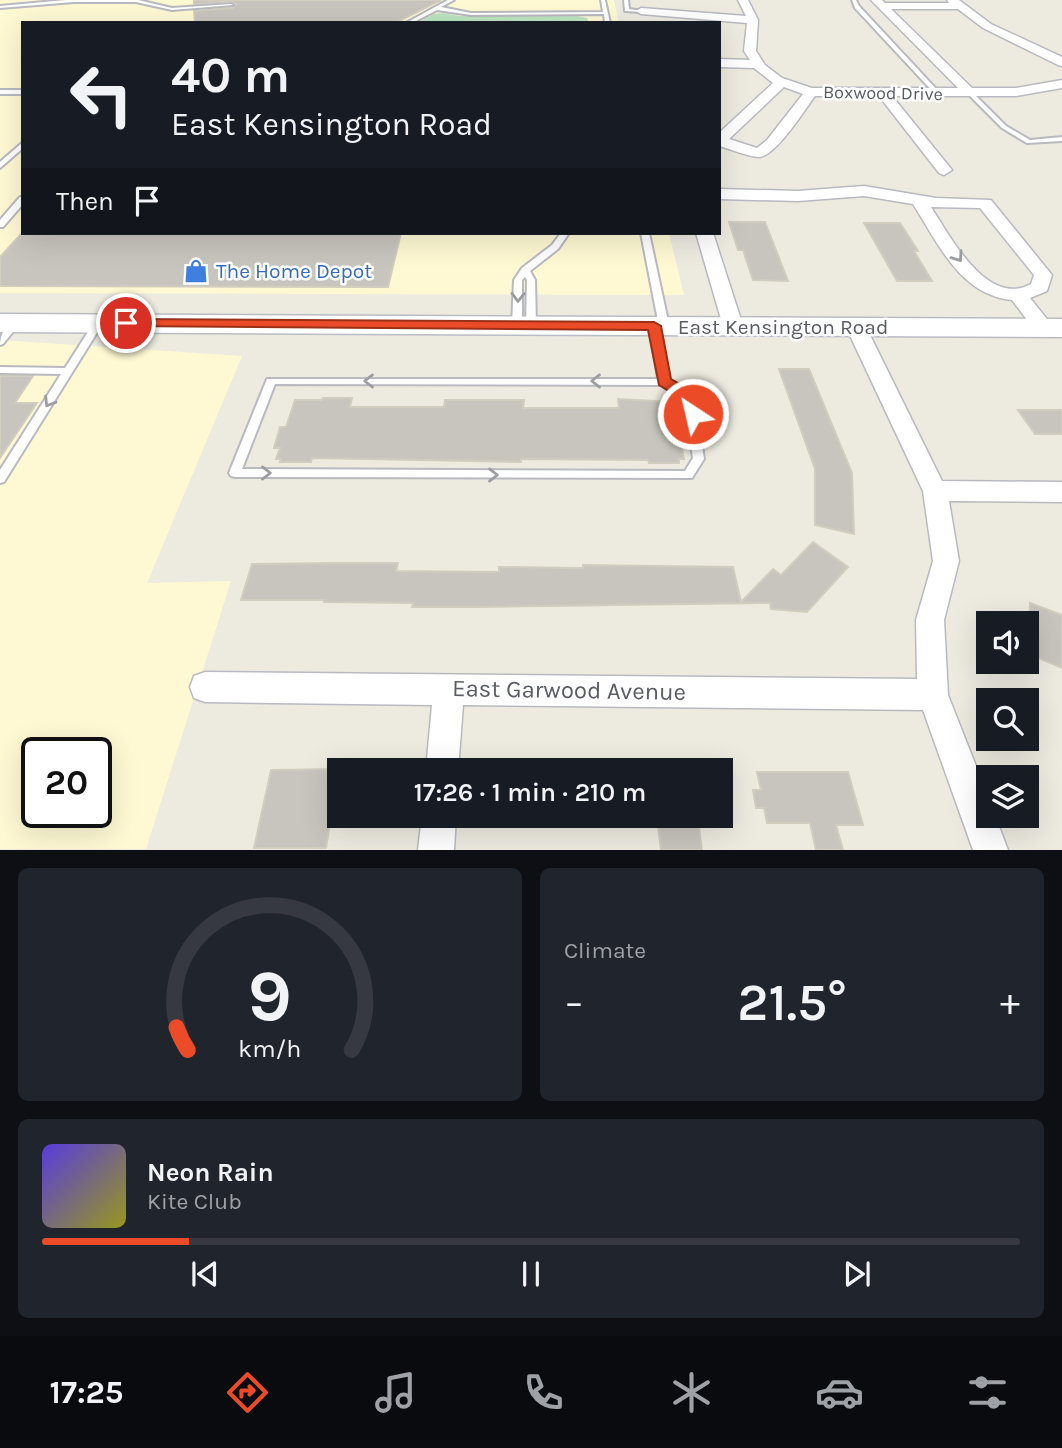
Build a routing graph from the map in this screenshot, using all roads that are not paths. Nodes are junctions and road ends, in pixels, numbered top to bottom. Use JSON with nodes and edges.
{"nodes":[{"id":1,"x":86,"y":0,"type":"edge"},
{"id":2,"x":452,"y":0,"type":"edge"},
{"id":3,"x":603,"y":0,"type":"edge"},
{"id":4,"x":626,"y":0,"type":"edge"},
{"id":5,"x":743,"y":0,"type":"edge"},
{"id":6,"x":854,"y":0,"type":"edge"},
{"id":7,"x":77,"y":1,"type":"edge"},
{"id":8,"x":142,"y":1,"type":"edge"},
{"id":9,"x":172,"y":1,"type":"edge"},
{"id":10,"x":879,"y":3,"type":"edge"},
{"id":11,"x":956,"y":3,"type":"edge"},
{"id":12,"x":231,"y":5,"type":"dead end"},
{"id":13,"x":0,"y":7,"type":"edge"},
{"id":14,"x":436,"y":8,"type":"junction"},
{"id":15,"x":628,"y":10,"type":"junction"},
{"id":16,"x":641,"y":11,"type":"joint"},
{"id":17,"x":606,"y":13,"type":"junction"},
{"id":18,"x":627,"y":17,"type":"dead end"},
{"id":19,"x":753,"y":20,"type":"junction"},
{"id":20,"x":412,"y":21,"type":"edge"},
{"id":21,"x":608,"y":21,"type":"edge"},
{"id":22,"x":1052,"y":45,"type":"dead end"},
{"id":23,"x":1033,"y":48,"type":"junction"},
{"id":24,"x":1062,"y":62,"type":"edge"},
{"id":25,"x":721,"y":63,"type":"edge"},
{"id":26,"x":758,"y":64,"type":"junction"},
{"id":27,"x":782,"y":82,"type":"junction"},
{"id":28,"x":1062,"y":84,"type":"edge"},
{"id":29,"x":0,"y":92,"type":"edge"},
{"id":30,"x":21,"y":92,"type":"edge"},
{"id":31,"x":811,"y":92,"type":"junction"},
{"id":32,"x":884,"y":93,"type":"junction"},
{"id":33,"x":938,"y":94,"type":"junction"},
{"id":34,"x":971,"y":94,"type":"junction"},
{"id":35,"x":721,"y":139,"type":"edge"},
{"id":36,"x":1062,"y":139,"type":"edge"},
{"id":37,"x":721,"y":142,"type":"edge"},
{"id":38,"x":21,"y":145,"type":"edge"},
{"id":39,"x":4,"y":158,"type":"edge"},
{"id":40,"x":0,"y":166,"type":"edge"},
{"id":41,"x":944,"y":170,"type":"dead end"},
{"id":42,"x":721,"y":194,"type":"edge"},
{"id":43,"x":21,"y":201,"type":"edge"},
{"id":44,"x":919,"y":201,"type":"junction"},
{"id":45,"x":0,"y":225,"type":"edge"},
{"id":46,"x":564,"y":235,"type":"edge"},
{"id":47,"x":645,"y":235,"type":"edge"},
{"id":48,"x":705,"y":235,"type":"edge"},
{"id":49,"x":1018,"y":295,"type":"junction"},
{"id":50,"x":98,"y":323,"type":"junction"},
{"id":51,"x":524,"y":325,"type":"junction"},
{"id":52,"x":659,"y":326,"type":"junction"},
{"id":53,"x":733,"y":326,"type":"junction"},
{"id":54,"x":856,"y":327,"type":"junction"},
{"id":55,"x":1053,"y":328,"type":"edge"},
{"id":56,"x":5,"y":329,"type":"edge"},
{"id":57,"x":0,"y":370,"type":"edge"},
{"id":58,"x":68,"y":371,"type":"junction"},
{"id":59,"x":664,"y":382,"type":"junction"},
{"id":60,"x":0,"y":479,"type":"edge"},
{"id":61,"x":935,"y":491,"type":"junction"},
{"id":62,"x":1062,"y":492,"type":"edge"},
{"id":63,"x":205,"y":687,"type":"dead end"},
{"id":64,"x":449,"y":688,"type":"junction"},
{"id":65,"x":933,"y":695,"type":"junction"},
{"id":66,"x":443,"y":758,"type":"edge"},
{"id":67,"x":438,"y":828,"type":"edge"},
{"id":68,"x":436,"y":849,"type":"edge"},
{"id":69,"x":991,"y":849,"type":"edge"}],
"edges":[{"from":1,"to":7,"type":"lane"},
{"from":2,"to":14,"type":"lane"},
{"from":3,"to":17,"type":"lane"},
{"from":4,"to":15,"type":"lane"},
{"from":5,"to":19,"type":"street"},
{"from":6,"to":33,"type":"lane"},
{"from":7,"to":8,"type":"lane"},
{"from":7,"to":13,"type":"lane"},
{"from":8,"to":9,"type":"lane"},
{"from":8,"to":12,"type":"lane"},
{"from":10,"to":11,"type":"street"},
{"from":10,"to":34,"type":"street"},
{"from":11,"to":23,"type":"street"},
{"from":14,"to":17,"type":"lane"},
{"from":14,"to":20,"type":"lane"},
{"from":15,"to":16,"type":"lane"},
{"from":15,"to":18,"type":"lane"},
{"from":16,"to":19,"type":"street"},
{"from":17,"to":21,"type":"lane"},
{"from":19,"to":26,"type":"street"},
{"from":22,"to":23,"type":"street"},
{"from":23,"to":24,"type":"street"},
{"from":25,"to":26,"type":"street"},
{"from":26,"to":27,"type":"street","name":"Boxwood Drive"},
{"from":27,"to":31,"type":"street","name":"Boxwood Drive"},
{"from":27,"to":35,"type":"street"},
{"from":28,"to":34,"type":"street","name":"Boxwood Drive"},
{"from":29,"to":30,"type":"lane"},
{"from":31,"to":32,"type":"street","name":"Boxwood Drive"},
{"from":31,"to":37,"type":"street"},
{"from":32,"to":33,"type":"street","name":"Boxwood Drive"},
{"from":32,"to":41,"type":"street"},
{"from":33,"to":34,"type":"street","name":"Boxwood Drive"},
{"from":34,"to":36,"type":"lane"},
{"from":38,"to":39,"type":"lane"},
{"from":39,"to":40,"type":"lane"},
{"from":42,"to":44,"type":"street"},
{"from":43,"to":45,"type":"lane"},
{"from":44,"to":49,"type":"street","one_way":true},
{"from":44,"to":49,"type":"street"},
{"from":46,"to":51,"type":"lane"},
{"from":47,"to":52,"type":"lane"},
{"from":48,"to":53,"type":"street"},
{"from":49,"to":55,"type":"street"},
{"from":50,"to":51,"type":"main road","name":"East Kensington Road"},
{"from":50,"to":56,"type":"main road","name":"East Kensington Road"},
{"from":50,"to":58,"type":"lane"},
{"from":51,"to":52,"type":"main road","name":"East Kensington Road"},
{"from":52,"to":53,"type":"main road","name":"East Kensington Road"},
{"from":52,"to":59,"type":"lane"},
{"from":53,"to":54,"type":"main road","name":"East Kensington Road"},
{"from":54,"to":55,"type":"main road","name":"East Kensington Road"},
{"from":54,"to":61,"type":"street"},
{"from":57,"to":58,"type":"lane"},
{"from":58,"to":60,"type":"lane","one_way":true},
{"from":59,"to":59,"type":"lane","one_way":true},
{"from":61,"to":62,"type":"street"},
{"from":61,"to":65,"type":"street"},
{"from":63,"to":64,"type":"street","name":"East Garwood Avenue"},
{"from":64,"to":65,"type":"street","name":"East Garwood Avenue"},
{"from":64,"to":66,"type":"street"},
{"from":65,"to":69,"type":"street"},
{"from":67,"to":68,"type":"street"}]}
